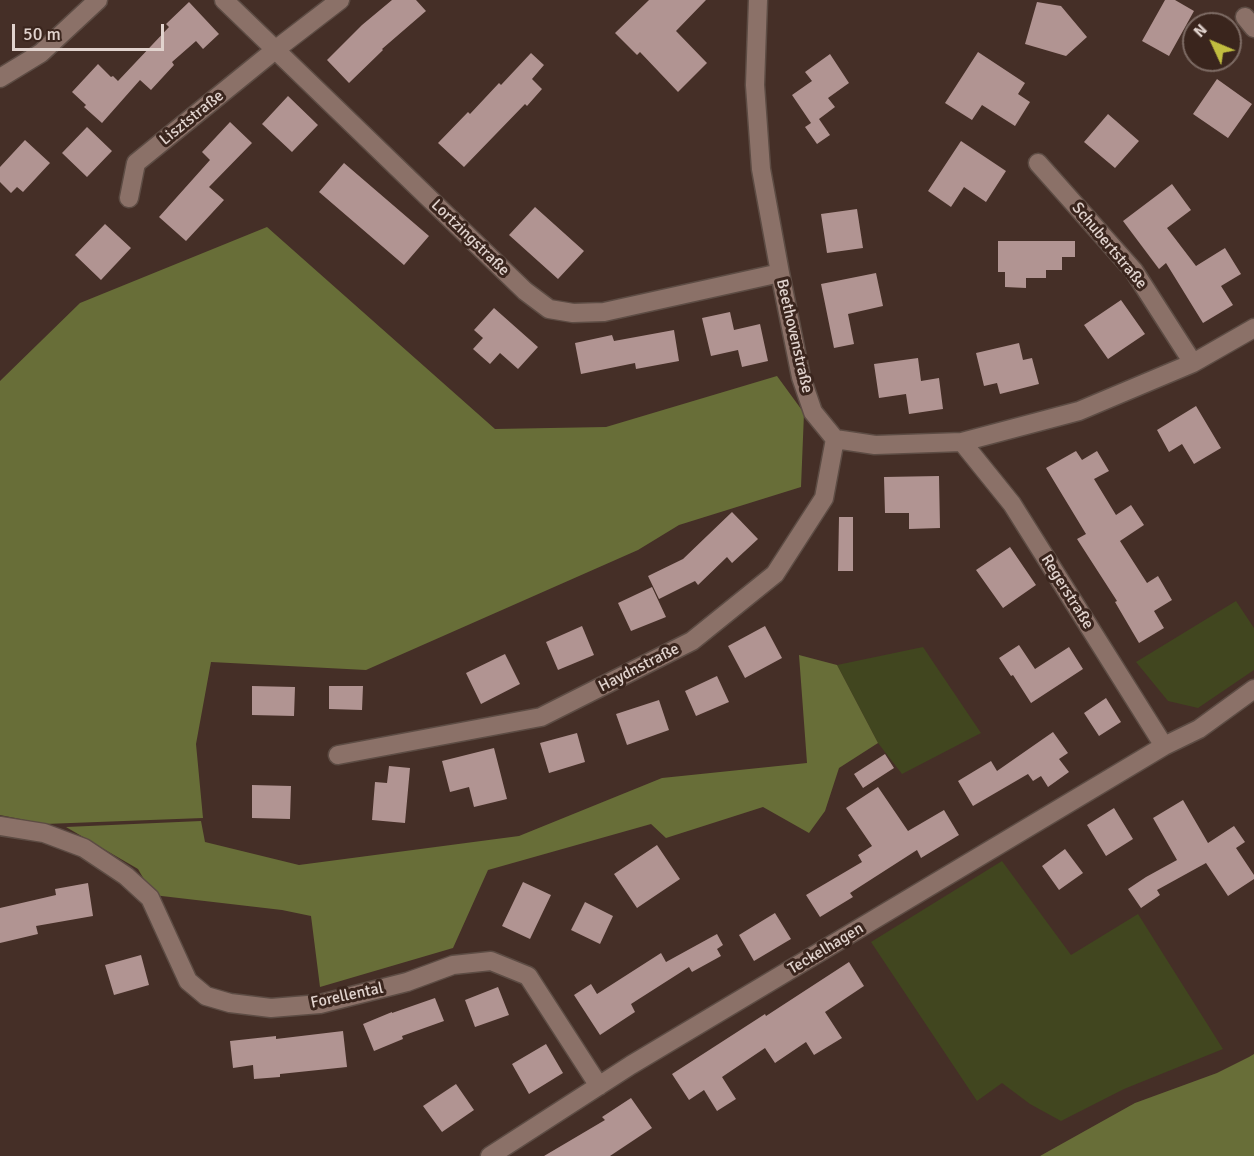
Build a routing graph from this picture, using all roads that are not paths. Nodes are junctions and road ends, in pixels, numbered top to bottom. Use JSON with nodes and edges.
{"nodes":[{"id":1,"x":98,"y":0,"type":"edge"},
{"id":2,"x":224,"y":0,"type":"edge"},
{"id":3,"x":340,"y":0,"type":"edge"},
{"id":4,"x":758,"y":0,"type":"edge"},
{"id":5,"x":275,"y":50,"type":"junction"},
{"id":6,"x":0,"y":78,"type":"edge"},
{"id":7,"x":1038,"y":163,"type":"dead end"},
{"id":8,"x":129,"y":198,"type":"dead end"},
{"id":9,"x":780,"y":273,"type":"junction"},
{"id":10,"x":1254,"y":328,"type":"edge"},
{"id":11,"x":1193,"y":363,"type":"junction"},
{"id":12,"x":835,"y":439,"type":"junction"},
{"id":13,"x":962,"y":442,"type":"junction"},
{"id":14,"x":1254,"y":689,"type":"edge"},
{"id":15,"x":1164,"y":746,"type":"junction"},
{"id":16,"x":338,"y":754,"type":"dead end"},
{"id":17,"x":0,"y":826,"type":"edge"},
{"id":18,"x":599,"y":1086,"type":"junction"},
{"id":19,"x":490,"y":1156,"type":"edge"}],
"edges":[{"from":1,"to":6,"type":"street"},
{"from":2,"to":5,"type":"street","name":"Lortzingstraße"},
{"from":3,"to":5,"type":"street","name":"Lisztstraße"},
{"from":4,"to":9,"type":"street","name":"Beethovenstraße"},
{"from":5,"to":8,"type":"street","name":"Lisztstraße"},
{"from":5,"to":9,"type":"street","name":"Lortzingstraße"},
{"from":7,"to":11,"type":"street","name":"Schubertstraße"},
{"from":9,"to":12,"type":"street","name":"Beethovenstraße"},
{"from":10,"to":11,"type":"street"},
{"from":11,"to":13,"type":"street"},
{"from":12,"to":13,"type":"street"},
{"from":12,"to":16,"type":"street","name":"Haydnstraße"},
{"from":13,"to":15,"type":"street","name":"Regerstraße"},
{"from":14,"to":15,"type":"street","name":"Teckelhagen"},
{"from":15,"to":18,"type":"street","name":"Teckelhagen"},
{"from":17,"to":18,"type":"street","name":"Forellental"},
{"from":18,"to":19,"type":"street","name":"Teckelhagen"}]}
